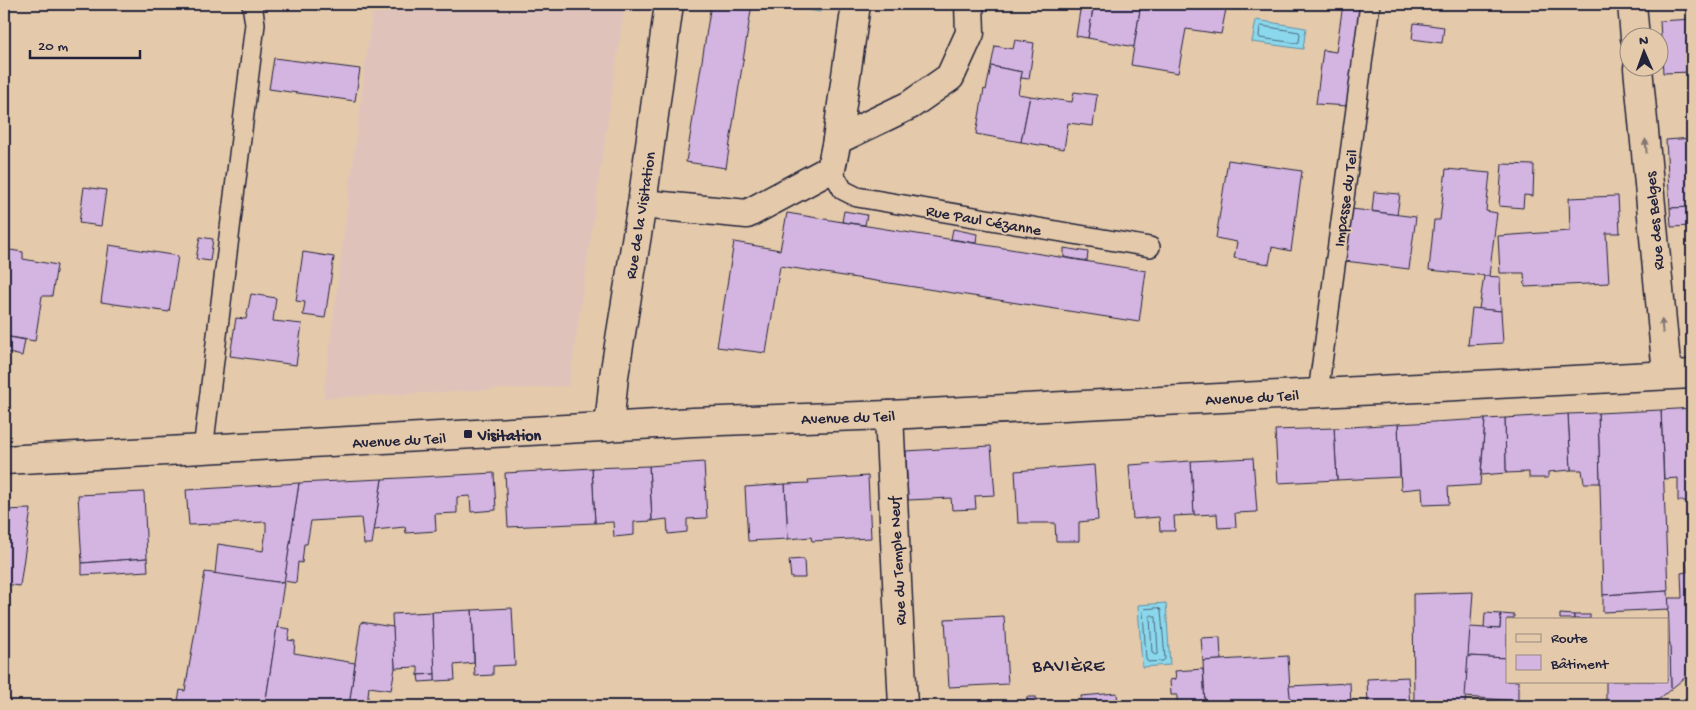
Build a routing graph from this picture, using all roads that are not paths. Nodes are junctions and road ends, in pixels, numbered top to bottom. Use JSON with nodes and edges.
{"nodes":[{"id":1,"x":252,"y":4,"type":"edge"},
{"id":2,"x":669,"y":4,"type":"edge"},
{"id":3,"x":856,"y":4,"type":"edge"},
{"id":4,"x":969,"y":4,"type":"edge"},
{"id":5,"x":1370,"y":4,"type":"edge"},
{"id":6,"x":1632,"y":4,"type":"edge"},
{"id":7,"x":1634,"y":28,"type":"edge"},
{"id":8,"x":1639,"y":78,"type":"edge"},
{"id":9,"x":837,"y":140,"type":"junction"},
{"id":10,"x":831,"y":169,"type":"junction"},
{"id":11,"x":642,"y":204,"type":"junction"},
{"id":12,"x":1150,"y":247,"type":"dead end"},
{"id":13,"x":1679,"y":374,"type":"edge"},
{"id":14,"x":1318,"y":392,"type":"junction"},
{"id":15,"x":889,"y":415,"type":"junction"},
{"id":16,"x":609,"y":426,"type":"junction"},
{"id":17,"x":203,"y":450,"type":"junction"},
{"id":18,"x":4,"y":460,"type":"edge"},
{"id":19,"x":903,"y":706,"type":"edge"}],
"edges":[{"from":1,"to":17,"type":"lane"},
{"from":2,"to":11,"type":"street","name":"Rue de la Visitation"},
{"from":3,"to":9,"type":"street"},
{"from":4,"to":9,"type":"street"},
{"from":5,"to":14,"type":"lane","name":"Impasse du Teil"},
{"from":6,"to":7,"type":"street"},
{"from":13,"to":8,"type":"street","name":"Rue des Belges","one_way":true},
{"from":9,"to":10,"type":"street"},
{"from":10,"to":11,"type":"street"},
{"from":10,"to":12,"type":"lane","name":"Rue Paul Cézanne"},
{"from":11,"to":16,"type":"street","name":"Rue de la Visitation"},
{"from":13,"to":14,"type":"street","name":"Avenue du Teil"},
{"from":14,"to":15,"type":"street","name":"Avenue du Teil"},
{"from":15,"to":16,"type":"street","name":"Avenue du Teil"},
{"from":15,"to":19,"type":"street","name":"Rue du Temple Neuf"},
{"from":16,"to":17,"type":"street","name":"Avenue du Teil"},
{"from":17,"to":18,"type":"street","name":"Avenue du Teil"}]}
